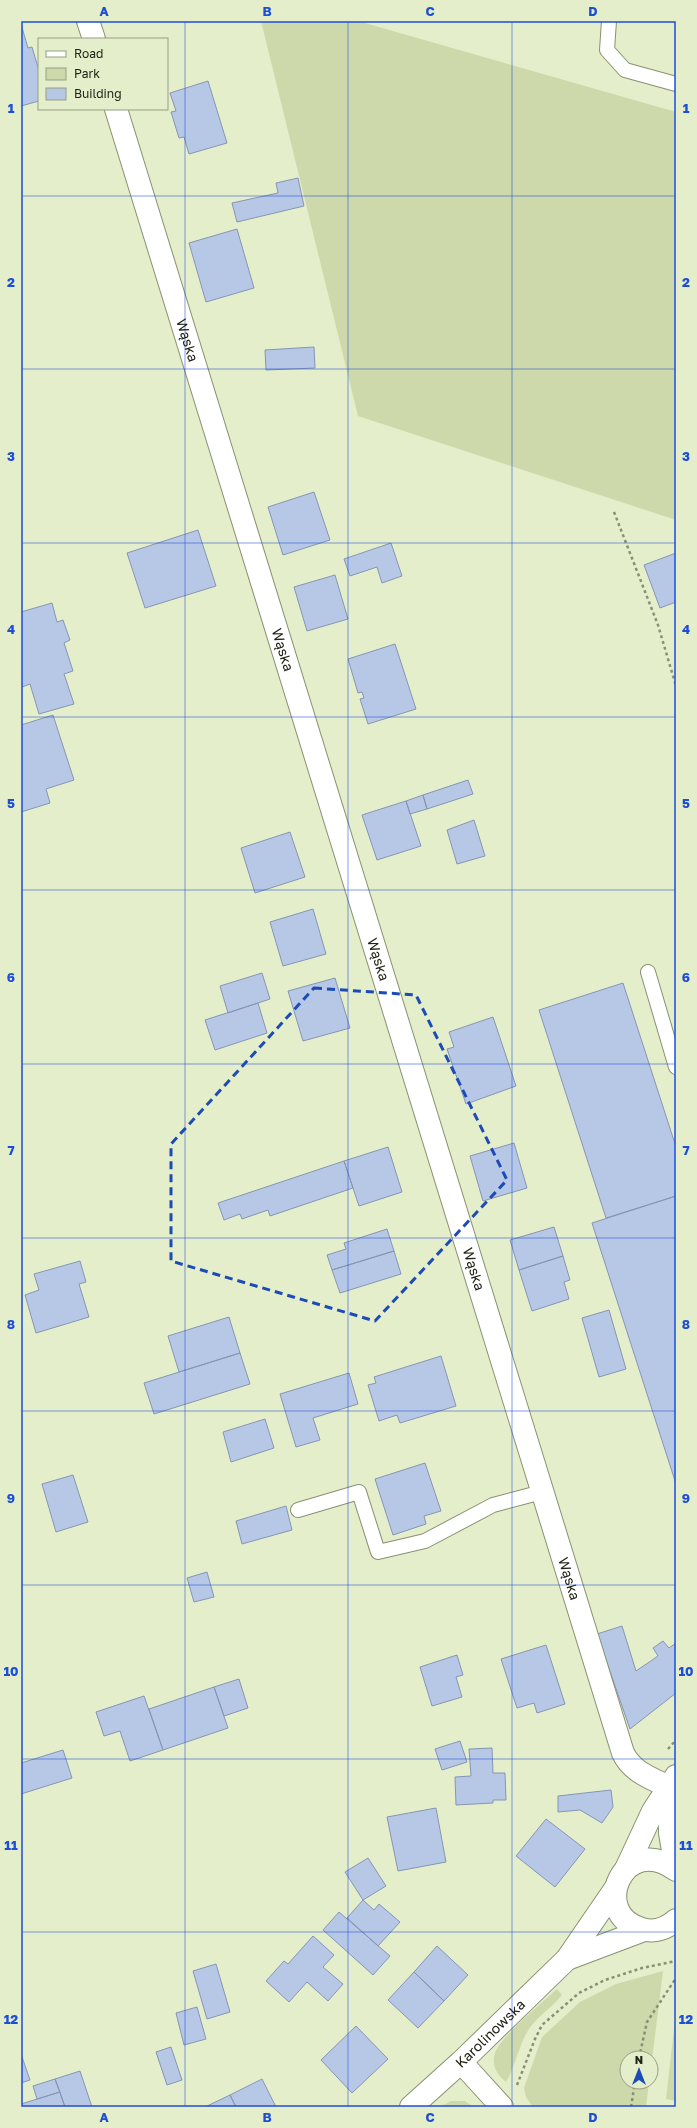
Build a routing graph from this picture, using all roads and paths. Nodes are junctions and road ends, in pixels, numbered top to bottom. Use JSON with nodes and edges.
{"nodes":[{"id":1,"x":88,"y":21,"type":"edge"},
{"id":2,"x":609,"y":21,"type":"edge"},
{"id":3,"x":94,"y":38,"type":"edge"},
{"id":4,"x":676,"y":84,"type":"edge"},
{"id":5,"x":116,"y":110,"type":"edge"},
{"id":6,"x":614,"y":512,"type":"dead end"},
{"id":7,"x":676,"y":686,"type":"edge"},
{"id":8,"x":648,"y":972,"type":"dead end"},
{"id":9,"x":676,"y":1067,"type":"edge"},
{"id":10,"x":542,"y":1492,"type":"junction"},
{"id":11,"x":298,"y":1510,"type":"dead end"},
{"id":12,"x":672,"y":1782,"type":"edge"},
{"id":13,"x":626,"y":1869,"type":"junction"},
{"id":14,"x":676,"y":1870,"type":"edge"},
{"id":15,"x":615,"y":1889,"type":"junction"},
{"id":16,"x":676,"y":1920,"type":"edge"},
{"id":17,"x":644,"y":1930,"type":"junction"},
{"id":18,"x":568,"y":1959,"type":"junction"},
{"id":19,"x":676,"y":1961,"type":"edge"},
{"id":20,"x":676,"y":1978,"type":"edge"},
{"id":21,"x":641,"y":2050,"type":"edge"},
{"id":22,"x":461,"y":2062,"type":"junction"},
{"id":23,"x":634,"y":2090,"type":"edge"},
{"id":24,"x":502,"y":2106,"type":"edge"},
{"id":25,"x":411,"y":2107,"type":"edge"},
{"id":26,"x":631,"y":2107,"type":"edge"}],
"edges":[{"from":1,"to":3,"type":"street"},
{"from":2,"to":4,"type":"lane"},
{"from":5,"to":10,"type":"street","name":"Wąska"},
{"from":6,"to":7,"type":"path"},
{"from":8,"to":9,"type":"lane"},
{"from":10,"to":11,"type":"lane"},
{"from":10,"to":12,"type":"street","name":"Wąska"},
{"from":12,"to":13,"type":"street"},
{"from":12,"to":14,"type":"street"},
{"from":13,"to":14,"type":"street"},
{"from":13,"to":15,"type":"street","name":"Karolinowska"},
{"from":15,"to":17,"type":"street"},
{"from":15,"to":18,"type":"street","name":"Karolinowska"},
{"from":16,"to":17,"type":"street","name":"Karolinowska"},
{"from":17,"to":18,"type":"street","name":"Karolinowska"},
{"from":18,"to":22,"type":"street","name":"Karolinowska"},
{"from":19,"to":24,"type":"path"},
{"from":20,"to":21,"type":"path"},
{"from":22,"to":24,"type":"street"},
{"from":22,"to":25,"type":"street","name":"Karolinowska"},
{"from":23,"to":26,"type":"path"}]}
